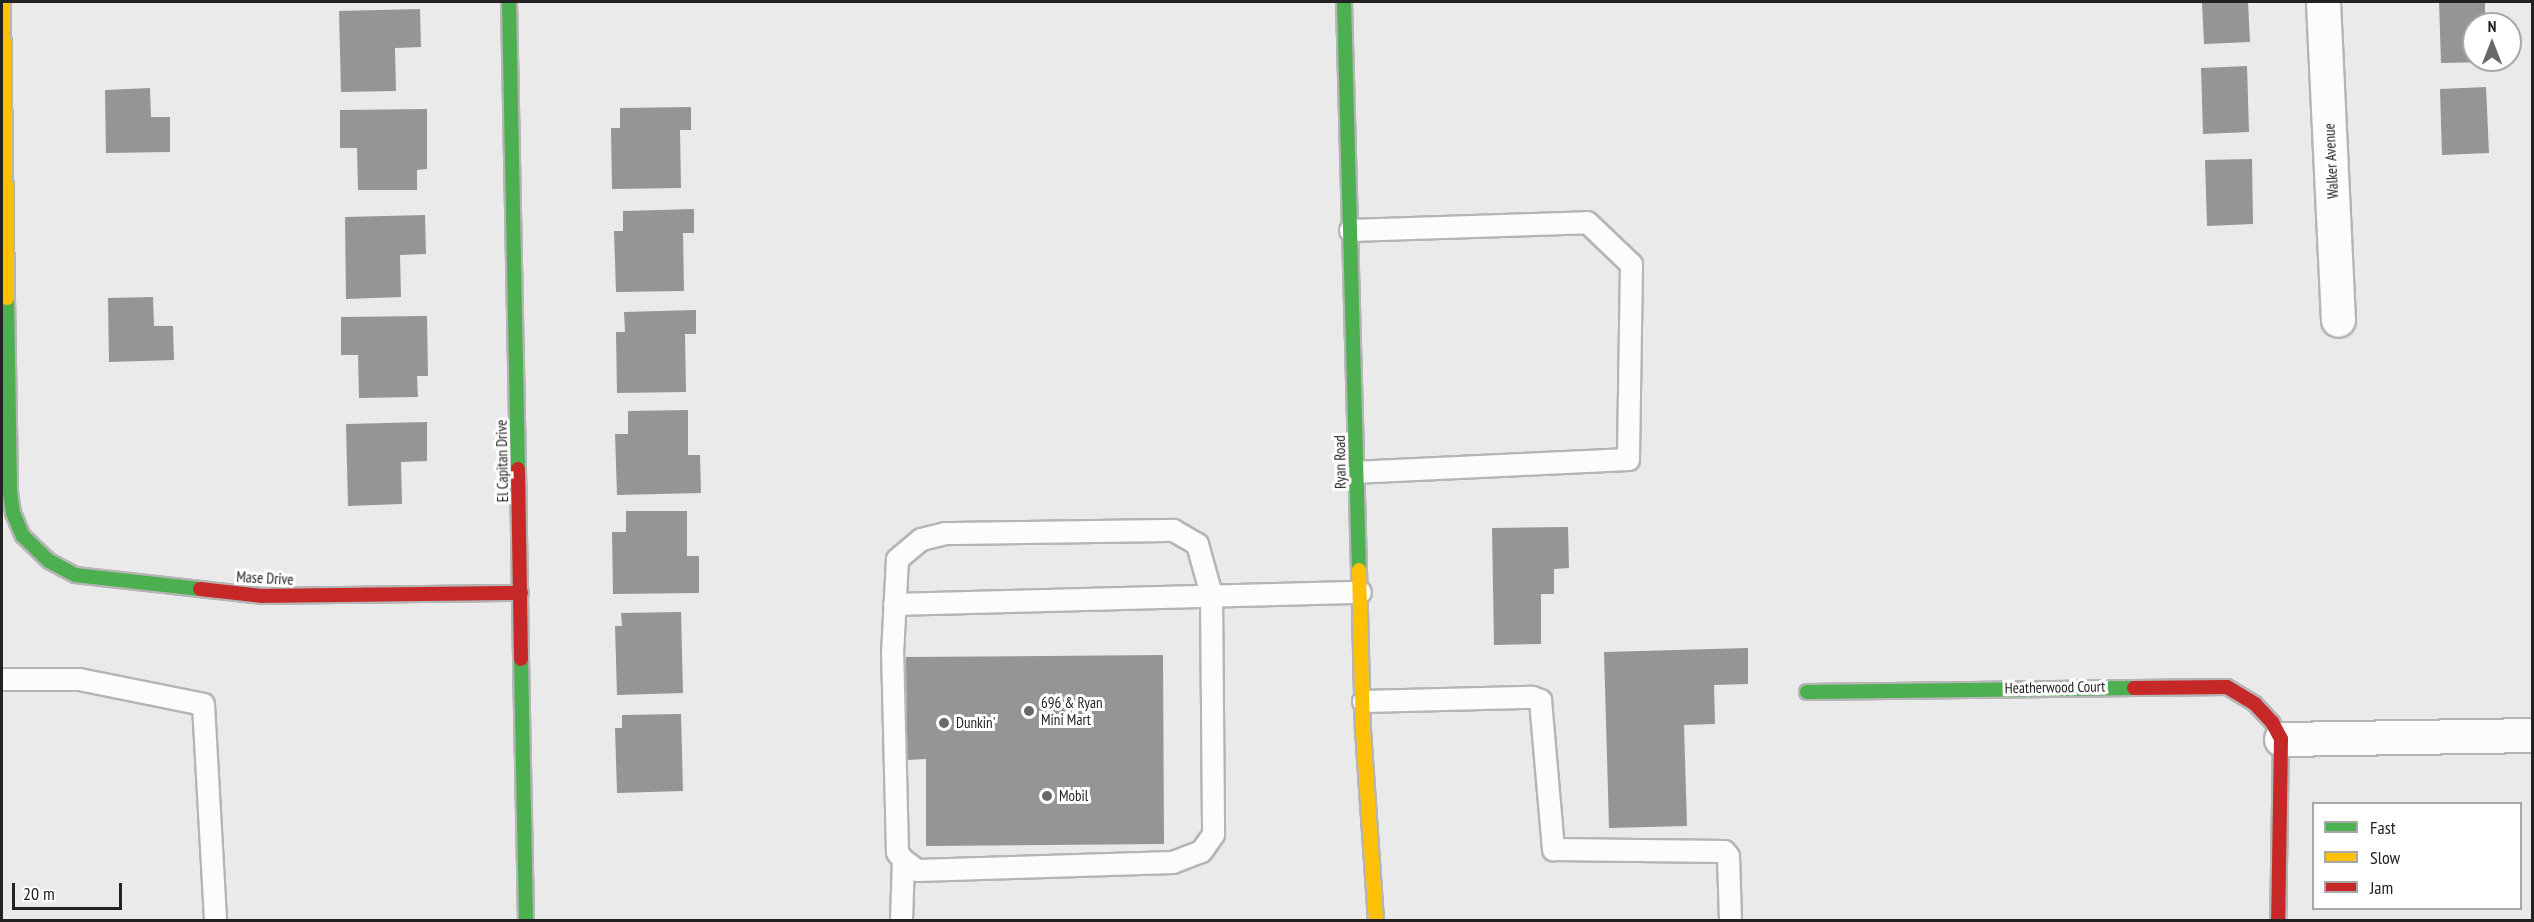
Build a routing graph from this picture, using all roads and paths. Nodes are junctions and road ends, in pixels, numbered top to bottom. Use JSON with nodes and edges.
{"nodes":[{"id":1,"x":3,"y":2,"type":"edge"},
{"id":2,"x":509,"y":2,"type":"edge"},
{"id":3,"x":1344,"y":2,"type":"edge"},
{"id":4,"x":2323,"y":2,"type":"edge"},
{"id":5,"x":1350,"y":230,"type":"junction"},
{"id":6,"x":2338,"y":320,"type":"dead end"},
{"id":7,"x":1357,"y":472,"type":"junction"},
{"id":8,"x":1360,"y":592,"type":"junction"},
{"id":9,"x":521,"y":593,"type":"junction"},
{"id":10,"x":1211,"y":594,"type":"junction"},
{"id":11,"x":894,"y":604,"type":"junction"},
{"id":12,"x":2,"y":679,"type":"edge"},
{"id":13,"x":1807,"y":692,"type":"dead end"},
{"id":14,"x":1363,"y":701,"type":"junction"},
{"id":15,"x":2532,"y":735,"type":"edge"},
{"id":16,"x":2281,"y":739,"type":"junction"},
{"id":17,"x":903,"y":860,"type":"junction"},
{"id":18,"x":215,"y":921,"type":"edge"},
{"id":19,"x":526,"y":921,"type":"edge"},
{"id":20,"x":901,"y":921,"type":"edge"},
{"id":21,"x":1376,"y":921,"type":"edge"},
{"id":22,"x":1730,"y":921,"type":"edge"},
{"id":23,"x":2278,"y":921,"type":"edge"}],
"edges":[{"from":1,"to":9,"type":"street","name":"Mase Drive"},
{"from":2,"to":9,"type":"street","name":"El Capitan Drive"},
{"from":3,"to":5,"type":"street","name":"Ryan Road"},
{"from":4,"to":6,"type":"street","name":"Walker Avenue"},
{"from":5,"to":7,"type":"street","name":"Ryan Road"},
{"from":5,"to":7,"type":"lane"},
{"from":7,"to":8,"type":"street","name":"Ryan Road"},
{"from":8,"to":10,"type":"lane"},
{"from":8,"to":14,"type":"street","name":"Ryan Road"},
{"from":9,"to":19,"type":"street","name":"El Capitan Drive"},
{"from":10,"to":11,"type":"lane"},
{"from":10,"to":11,"type":"lane"},
{"from":10,"to":17,"type":"lane"},
{"from":11,"to":17,"type":"lane"},
{"from":12,"to":18,"type":"lane"},
{"from":13,"to":16,"type":"street","name":"Heatherwood Court"},
{"from":14,"to":21,"type":"street","name":"Ryan Road"},
{"from":14,"to":22,"type":"lane"},
{"from":15,"to":16,"type":"street"},
{"from":16,"to":23,"type":"street"},
{"from":17,"to":20,"type":"lane"}]}
